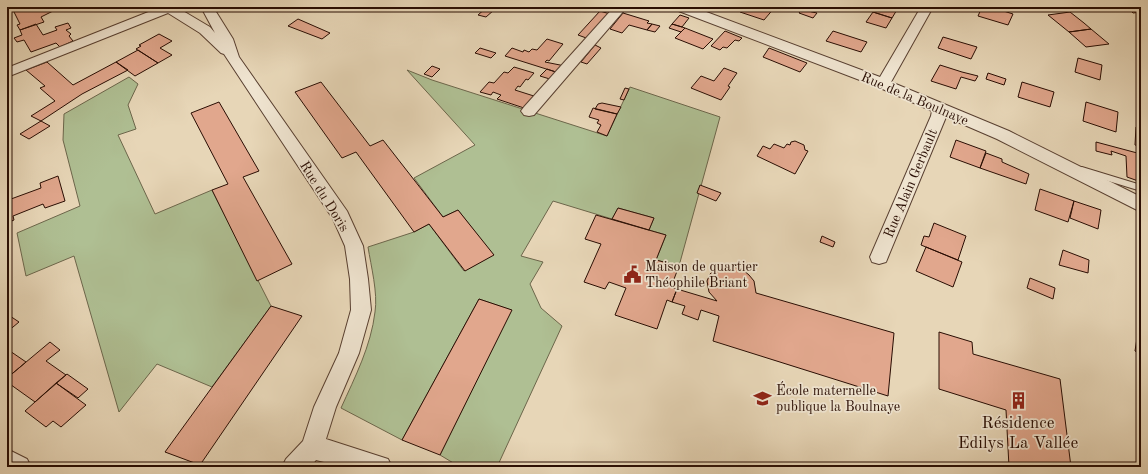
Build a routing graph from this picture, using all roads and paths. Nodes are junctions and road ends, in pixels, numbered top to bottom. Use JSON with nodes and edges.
{"nodes":[{"id":1,"x":207,"y":7,"type":"edge"},
{"id":2,"x":621,"y":7,"type":"edge"},
{"id":3,"x":681,"y":7,"type":"edge"},
{"id":4,"x":927,"y":7,"type":"edge"},
{"id":5,"x":170,"y":8,"type":"edge"},
{"id":6,"x":699,"y":10,"type":"edge"},
{"id":7,"x":232,"y":56,"type":"junction"},
{"id":8,"x":7,"y":73,"type":"edge"},
{"id":9,"x":883,"y":84,"type":"junction"},
{"id":10,"x":940,"y":108,"type":"junction"},
{"id":11,"x":529,"y":111,"type":"dead end"},
{"id":12,"x":1056,"y":162,"type":"junction"},
{"id":13,"x":1141,"y":188,"type":"edge"},
{"id":14,"x":1141,"y":205,"type":"edge"},
{"id":15,"x":879,"y":257,"type":"dead end"},
{"id":16,"x":312,"y":448,"type":"junction"},
{"id":17,"x":7,"y":460,"type":"edge"},
{"id":18,"x":19,"y":467,"type":"edge"},
{"id":19,"x":294,"y":467,"type":"edge"},
{"id":20,"x":380,"y":467,"type":"edge"}],
"edges":[{"from":1,"to":7,"type":"street","name":"Rue du Doris"},
{"from":2,"to":11,"type":"street"},
{"from":3,"to":6,"type":"street","name":"Rue de la Boulnaye"},
{"from":4,"to":9,"type":"street"},
{"from":5,"to":7,"type":"street"},
{"from":5,"to":8,"type":"street"},
{"from":6,"to":9,"type":"street","name":"Rue de la Boulnaye"},
{"from":7,"to":16,"type":"street","name":"Rue du Doris"},
{"from":9,"to":10,"type":"street","name":"Rue de la Boulnaye"},
{"from":10,"to":12,"type":"street","name":"Rue de la Boulnaye"},
{"from":10,"to":15,"type":"street","name":"Rue Alain Gerbault"},
{"from":12,"to":13,"type":"lane"},
{"from":12,"to":14,"type":"street","name":"Rue de la Boulnaye"},
{"from":16,"to":19,"type":"street","name":"Rue du Doris"},
{"from":16,"to":20,"type":"street"},
{"from":17,"to":18,"type":"street"}]}
